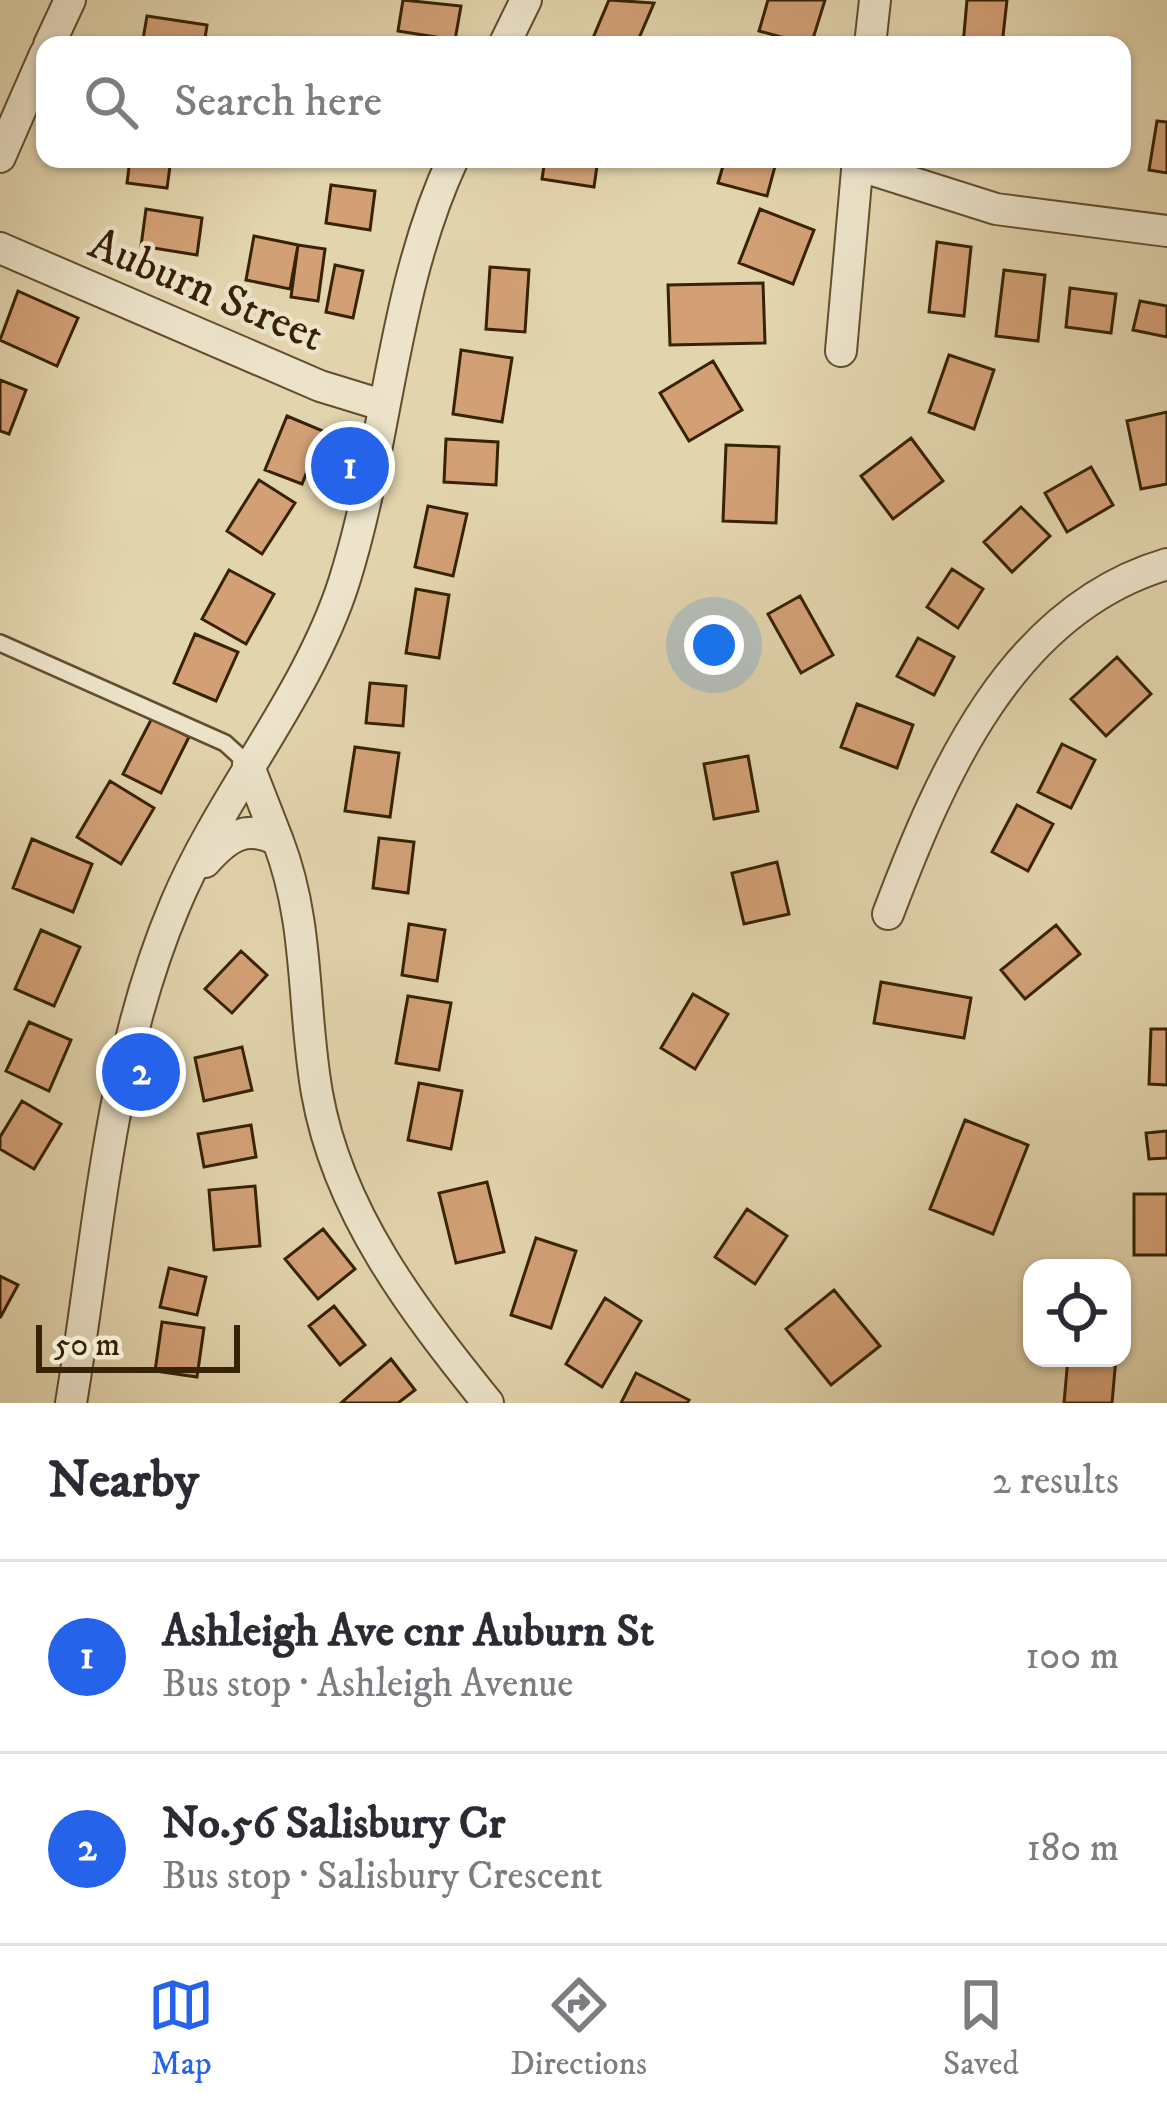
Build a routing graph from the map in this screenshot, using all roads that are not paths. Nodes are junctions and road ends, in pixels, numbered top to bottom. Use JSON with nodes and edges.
{"nodes":[{"id":1,"x":70,"y":0,"type":"edge"},
{"id":2,"x":526,"y":0,"type":"edge"},
{"id":3,"x":875,"y":0,"type":"edge"},
{"id":4,"x":53,"y":36,"type":"edge"},
{"id":5,"x":508,"y":36,"type":"edge"},
{"id":6,"x":871,"y":36,"type":"edge"},
{"id":7,"x":36,"y":75,"type":"edge"},
{"id":8,"x":0,"y":158,"type":"edge"},
{"id":9,"x":449,"y":168,"type":"edge"},
{"id":10,"x":856,"y":168,"type":"edge"},
{"id":11,"x":875,"y":168,"type":"edge"},
{"id":12,"x":1167,"y":231,"type":"edge"},
{"id":13,"x":0,"y":248,"type":"edge"},
{"id":14,"x":841,"y":351,"type":"dead end"},
{"id":15,"x":382,"y":405,"type":"junction"},
{"id":16,"x":1167,"y":564,"type":"edge"},
{"id":17,"x":0,"y":643,"type":"edge"},
{"id":18,"x":248,"y":764,"type":"junction"},
{"id":19,"x":278,"y":841,"type":"junction"},
{"id":20,"x":176,"y":903,"type":"junction"},
{"id":21,"x":888,"y":914,"type":"dead end"},
{"id":22,"x":70,"y":1403,"type":"edge"},
{"id":23,"x":488,"y":1403,"type":"edge"}],
"edges":[{"from":1,"to":4,"type":"street"},
{"from":2,"to":5,"type":"street"},
{"from":3,"to":6,"type":"street"},
{"from":7,"to":8,"type":"street"},
{"from":9,"to":15,"type":"street"},
{"from":10,"to":14,"type":"street"},
{"from":11,"to":12,"type":"street"},
{"from":13,"to":15,"type":"street","name":"Auburn Street"},
{"from":15,"to":18,"type":"street"},
{"from":16,"to":21,"type":"street"},
{"from":17,"to":18,"type":"lane"},
{"from":18,"to":19,"type":"street"},
{"from":18,"to":20,"type":"street"},
{"from":19,"to":20,"type":"street"},
{"from":19,"to":23,"type":"street"},
{"from":20,"to":22,"type":"street"}]}
